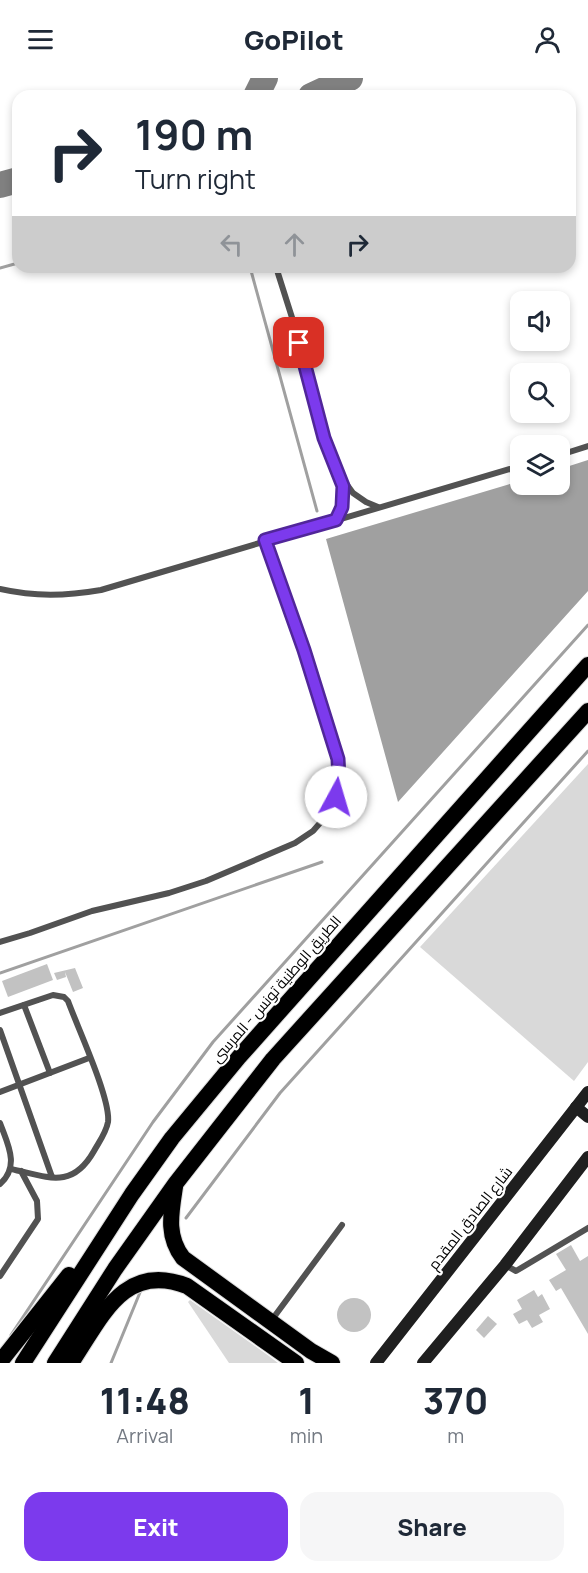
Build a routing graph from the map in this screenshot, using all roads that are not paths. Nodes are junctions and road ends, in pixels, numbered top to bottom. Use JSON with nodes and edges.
{"nodes":[{"id":1,"x":278,"y":273,"type":"edge"},
{"id":2,"x":588,"y":446,"type":"edge"},
{"id":3,"x":570,"y":452,"type":"edge"},
{"id":4,"x":510,"y":469,"type":"edge"},
{"id":5,"x":341,"y":479,"type":"junction"},
{"id":6,"x":378,"y":507,"type":"junction"},
{"id":7,"x":336,"y":520,"type":"junction"},
{"id":8,"x":265,"y":540,"type":"junction"},
{"id":9,"x":0,"y":589,"type":"edge"},
{"id":10,"x":588,"y":665,"type":"edge"},
{"id":11,"x":588,"y":711,"type":"edge"},
{"id":12,"x":0,"y":942,"type":"edge"},
{"id":13,"x":24,"y":1005,"type":"junction"},
{"id":14,"x":0,"y":1013,"type":"edge"},
{"id":15,"x":0,"y":1030,"type":"edge"},
{"id":16,"x":89,"y":1058,"type":"junction"},
{"id":17,"x":50,"y":1073,"type":"junction"},
{"id":18,"x":19,"y":1085,"type":"junction"},
{"id":19,"x":0,"y":1092,"type":"edge"},
{"id":20,"x":588,"y":1092,"type":"edge"},
{"id":21,"x":576,"y":1107,"type":"junction"},
{"id":22,"x":588,"y":1117,"type":"edge"},
{"id":23,"x":0,"y":1123,"type":"edge"},
{"id":24,"x":588,"y":1157,"type":"edge"},
{"id":25,"x":11,"y":1169,"type":"junction"},
{"id":26,"x":21,"y":1171,"type":"junction"},
{"id":27,"x":52,"y":1177,"type":"junction"},
{"id":28,"x":176,"y":1183,"type":"junction"},
{"id":29,"x":0,"y":1184,"type":"edge"},
{"id":30,"x":342,"y":1226,"type":"dead end"},
{"id":31,"x":588,"y":1228,"type":"edge"},
{"id":32,"x":87,"y":1264,"type":"junction"},
{"id":33,"x":505,"y":1265,"type":"junction"},
{"id":34,"x":0,"y":1276,"type":"edge"},
{"id":35,"x":271,"y":1322,"type":"junction"},
{"id":36,"x":0,"y":1362,"type":"edge"},
{"id":37,"x":23,"y":1363,"type":"edge"},
{"id":38,"x":55,"y":1363,"type":"edge"},
{"id":39,"x":70,"y":1363,"type":"edge"},
{"id":40,"x":296,"y":1363,"type":"edge"},
{"id":41,"x":332,"y":1363,"type":"edge"},
{"id":42,"x":376,"y":1363,"type":"edge"},
{"id":43,"x":423,"y":1363,"type":"edge"}],
"edges":[{"from":1,"to":5,"type":"lane"},
{"from":2,"to":3,"type":"lane"},
{"from":4,"to":6,"type":"lane"},
{"from":5,"to":6,"type":"lane"},
{"from":5,"to":7,"type":"lane"},
{"from":6,"to":7,"type":"lane"},
{"from":7,"to":8,"type":"lane"},
{"from":8,"to":9,"type":"lane"},
{"from":8,"to":12,"type":"lane"},
{"from":10,"to":32,"type":"highway","name":"الطريق الوطنية تونس - المرسى"},
{"from":11,"to":28,"type":"highway"},
{"from":13,"to":14,"type":"lane"},
{"from":13,"to":16,"type":"lane"},
{"from":13,"to":17,"type":"lane"},
{"from":15,"to":18,"type":"lane"},
{"from":16,"to":17,"type":"lane"},
{"from":16,"to":27,"type":"lane"},
{"from":17,"to":18,"type":"lane"},
{"from":18,"to":19,"type":"lane"},
{"from":18,"to":27,"type":"lane"},
{"from":20,"to":21,"type":"main road","name":"شارع الصادق المقدم"},
{"from":21,"to":22,"type":"main road"},
{"from":21,"to":42,"type":"main road","name":"شارع الصادق المقدم"},
{"from":23,"to":25,"type":"lane"},
{"from":24,"to":33,"type":"main road"},
{"from":25,"to":26,"type":"lane"},
{"from":25,"to":29,"type":"lane"},
{"from":26,"to":27,"type":"lane"},
{"from":26,"to":34,"type":"lane"},
{"from":28,"to":35,"type":"highway"},
{"from":28,"to":38,"type":"highway"},
{"from":30,"to":35,"type":"lane"},
{"from":31,"to":33,"type":"lane"},
{"from":32,"to":36,"type":"highway"},
{"from":32,"to":37,"type":"highway","name":"الطريق الوطنية تونس - المرسى"},
{"from":33,"to":43,"type":"main road"},
{"from":35,"to":41,"type":"highway"},
{"from":39,"to":40,"type":"highway"}]}
